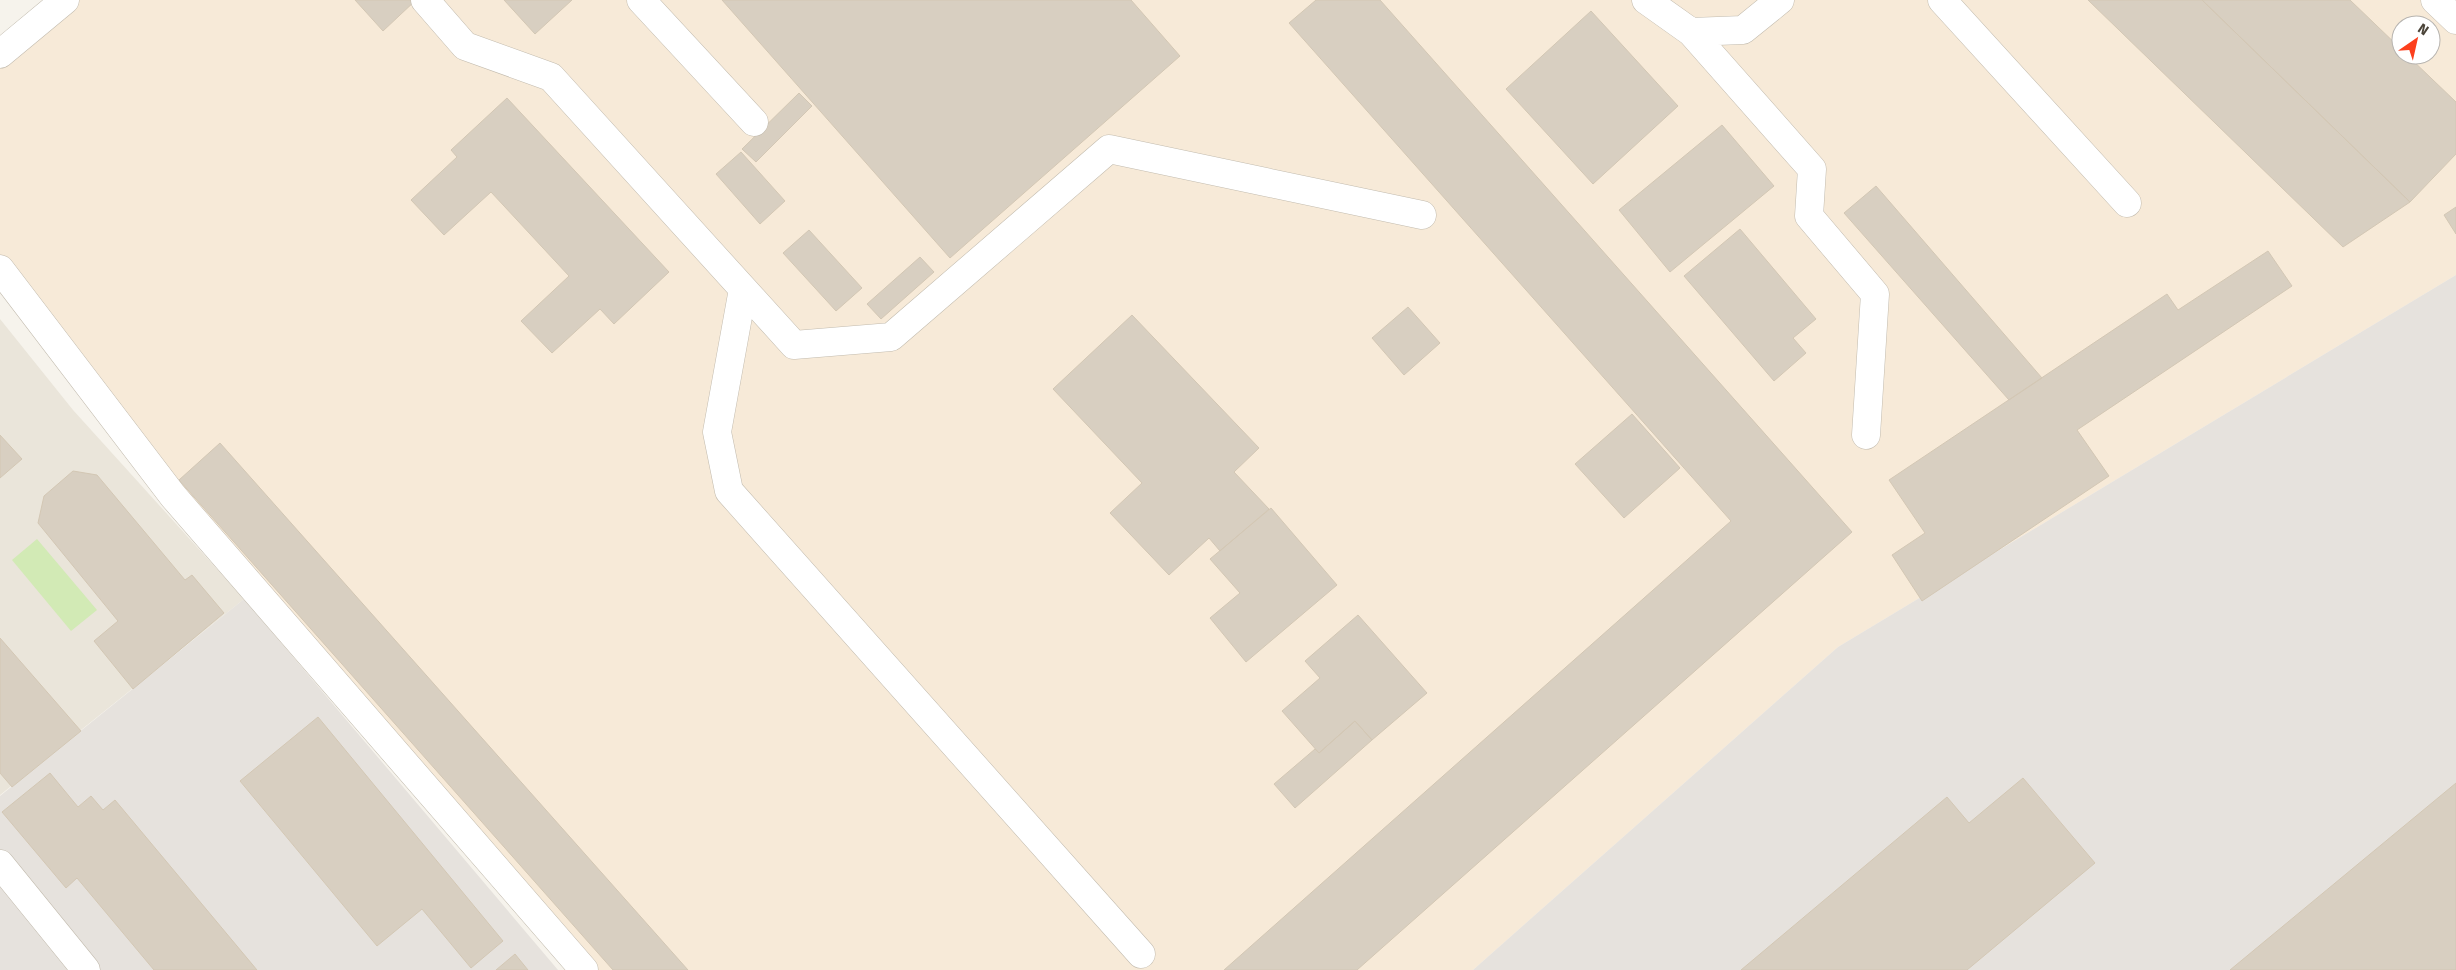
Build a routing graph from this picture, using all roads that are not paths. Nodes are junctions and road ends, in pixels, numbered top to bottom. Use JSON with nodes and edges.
{"nodes":[{"id":1,"x":65,"y":0,"type":"edge"},
{"id":2,"x":426,"y":0,"type":"edge"},
{"id":3,"x":641,"y":0,"type":"edge"},
{"id":4,"x":1646,"y":0,"type":"edge"},
{"id":5,"x":1780,"y":0,"type":"edge"},
{"id":6,"x":1942,"y":0,"type":"edge"},
{"id":7,"x":2435,"y":0,"type":"edge"},
{"id":8,"x":2456,"y":20,"type":"edge"},
{"id":9,"x":1691,"y":32,"type":"junction"},
{"id":10,"x":0,"y":54,"type":"edge"},
{"id":11,"x":754,"y":122,"type":"dead end"},
{"id":12,"x":2128,"y":202,"type":"dead end"},
{"id":13,"x":1422,"y":215,"type":"dead end"},
{"id":14,"x":0,"y":269,"type":"edge"},
{"id":15,"x":743,"y":289,"type":"junction"},
{"id":16,"x":1866,"y":436,"type":"dead end"},
{"id":17,"x":0,"y":864,"type":"edge"},
{"id":18,"x":1141,"y":954,"type":"dead end"},
{"id":19,"x":86,"y":970,"type":"edge"},
{"id":20,"x":584,"y":970,"type":"edge"}],
"edges":[{"from":1,"to":10,"type":"street"},
{"from":2,"to":15,"type":"street"},
{"from":3,"to":11,"type":"street"},
{"from":4,"to":9,"type":"street"},
{"from":5,"to":9,"type":"street"},
{"from":6,"to":12,"type":"street"},
{"from":7,"to":8,"type":"street"},
{"from":9,"to":16,"type":"street"},
{"from":13,"to":15,"type":"street"},
{"from":14,"to":20,"type":"street"},
{"from":15,"to":18,"type":"street"},
{"from":17,"to":19,"type":"street"}]}
